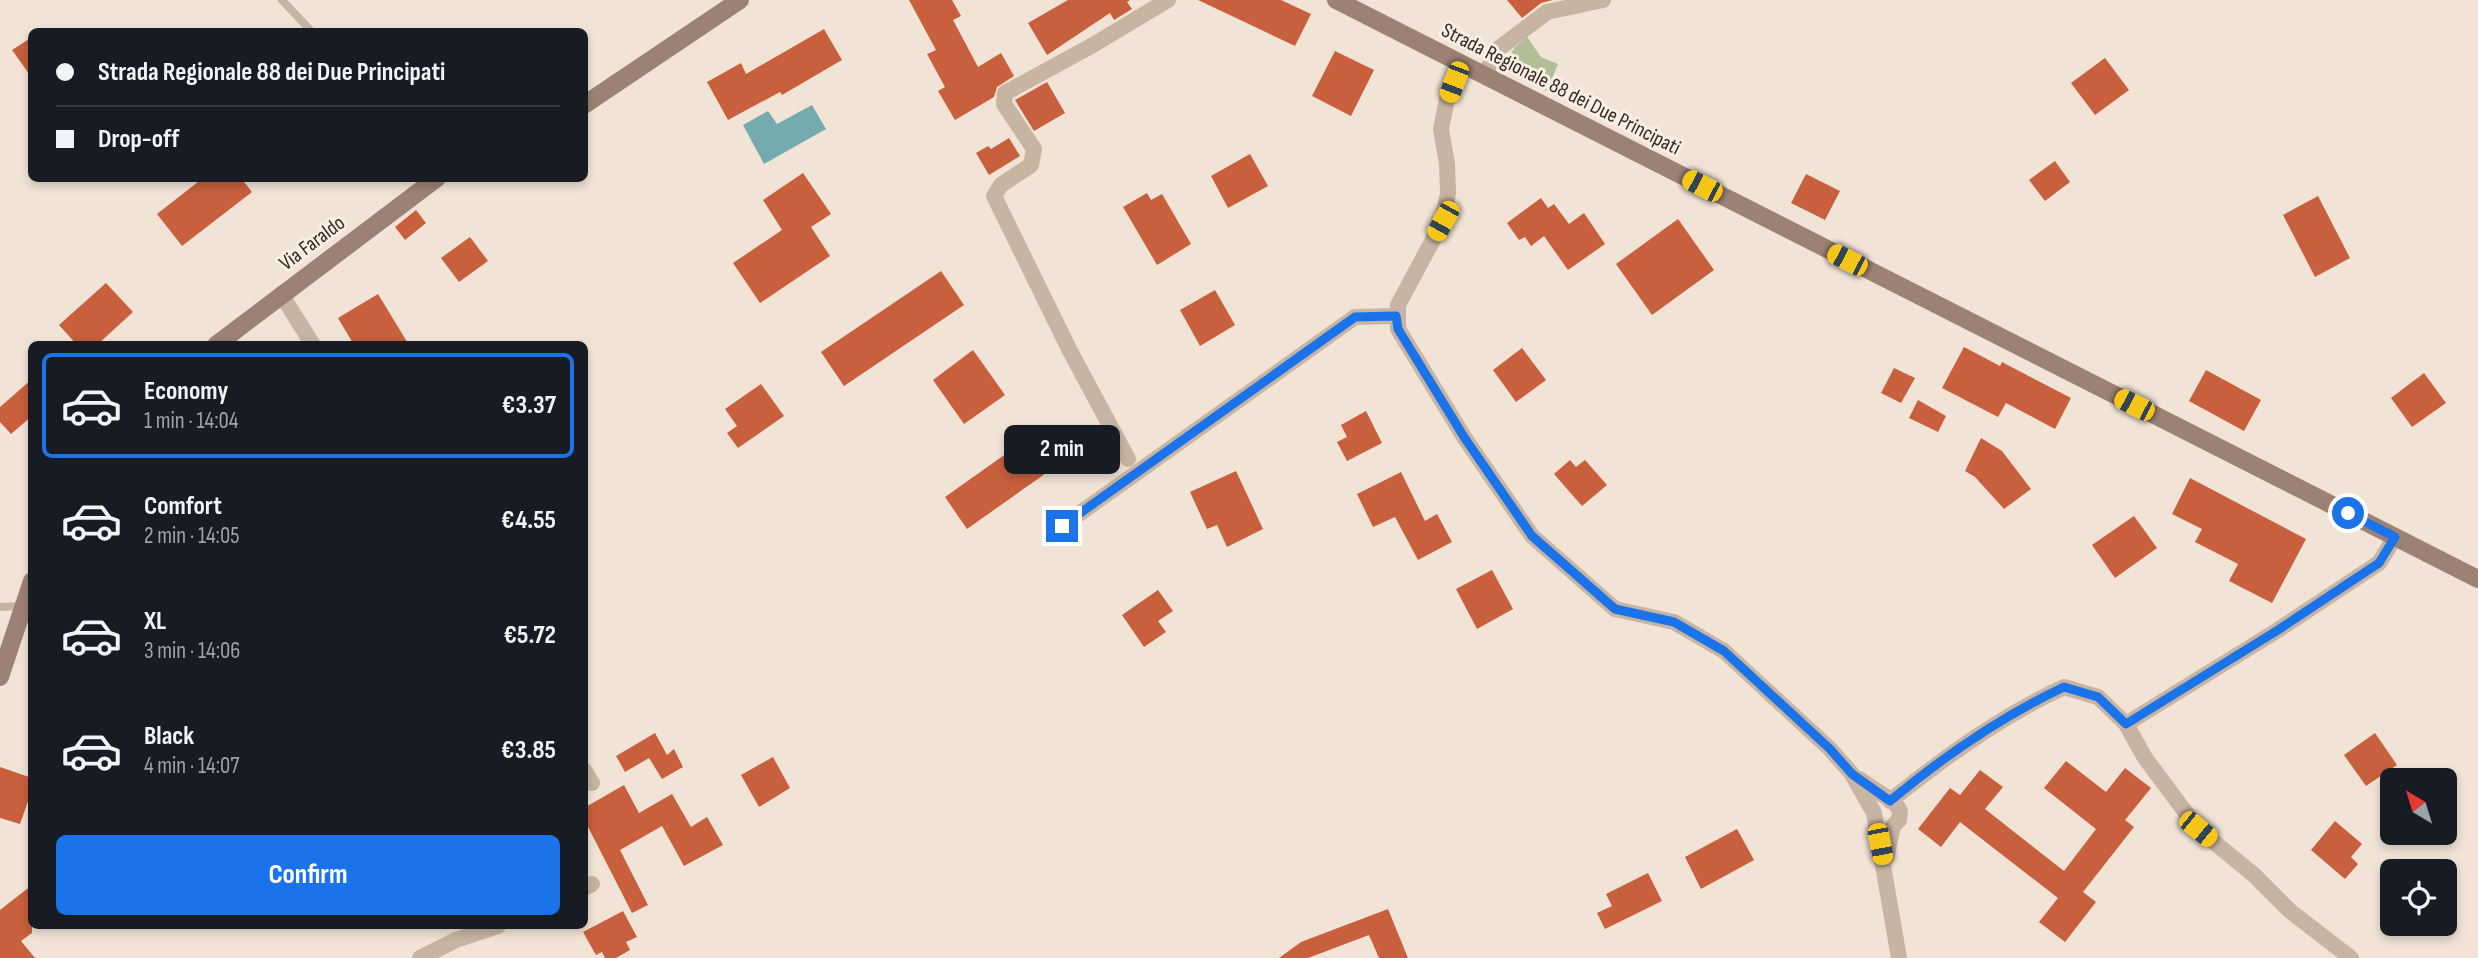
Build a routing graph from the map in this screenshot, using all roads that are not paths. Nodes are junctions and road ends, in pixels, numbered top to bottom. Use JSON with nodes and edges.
{"nodes":[{"id":1,"x":282,"y":0,"type":"edge"},
{"id":2,"x":740,"y":0,"type":"edge"},
{"id":3,"x":1168,"y":0,"type":"edge"},
{"id":4,"x":1336,"y":0,"type":"edge"},
{"id":5,"x":1602,"y":0,"type":"edge"},
{"id":6,"x":308,"y":28,"type":"edge"},
{"id":7,"x":1461,"y":64,"type":"junction"},
{"id":8,"x":1484,"y":76,"type":"junction"},
{"id":9,"x":588,"y":103,"type":"edge"},
{"id":10,"x":432,"y":182,"type":"edge"},
{"id":11,"x":281,"y":294,"type":"junction"},
{"id":12,"x":1396,"y":316,"type":"junction"},
{"id":13,"x":221,"y":341,"type":"edge"},
{"id":14,"x":310,"y":341,"type":"edge"},
{"id":15,"x":1128,"y":459,"type":"dead end"},
{"id":16,"x":1062,"y":526,"type":"dead end"},
{"id":17,"x":2395,"y":537,"type":"junction"},
{"id":18,"x":2478,"y":579,"type":"edge"},
{"id":19,"x":28,"y":591,"type":"edge"},
{"id":20,"x":22,"y":606,"type":"junction"},
{"id":21,"x":0,"y":607,"type":"edge"},
{"id":22,"x":0,"y":677,"type":"edge"},
{"id":23,"x":2126,"y":724,"type":"junction"},
{"id":24,"x":1852,"y":774,"type":"junction"},
{"id":25,"x":1893,"y":810,"type":"junction"},
{"id":26,"x":1875,"y":817,"type":"junction"},
{"id":27,"x":1884,"y":867,"type":"junction"},
{"id":28,"x":489,"y":929,"type":"edge"},
{"id":29,"x":421,"y":958,"type":"edge"},
{"id":30,"x":1899,"y":958,"type":"edge"},
{"id":31,"x":2351,"y":958,"type":"edge"}],
"edges":[{"from":1,"to":6,"type":"lane"},
{"from":2,"to":9,"type":"main road"},
{"from":3,"to":15,"type":"street"},
{"from":4,"to":7,"type":"main road","name":"Strada Regionale 88 dei Due Principati"},
{"from":5,"to":8,"type":"street"},
{"from":7,"to":8,"type":"main road","name":"Strada Regionale 88 dei Due Principati"},
{"from":7,"to":12,"type":"street"},
{"from":8,"to":17,"type":"main road","name":"Strada Regionale 88 dei Due Principati"},
{"from":10,"to":11,"type":"main road","name":"Via Faraldo"},
{"from":11,"to":13,"type":"main road","name":"Via Faraldo"},
{"from":11,"to":14,"type":"street"},
{"from":12,"to":16,"type":"street"},
{"from":12,"to":24,"type":"street"},
{"from":17,"to":18,"type":"main road","name":"Strada Regionale 88 dei Due Principati"},
{"from":17,"to":23,"type":"street"},
{"from":19,"to":20,"type":"main road"},
{"from":20,"to":21,"type":"lane"},
{"from":20,"to":22,"type":"main road"},
{"from":23,"to":25,"type":"street"},
{"from":23,"to":31,"type":"street"},
{"from":24,"to":25,"type":"street"},
{"from":24,"to":26,"type":"street"},
{"from":25,"to":26,"type":"street"},
{"from":25,"to":26,"type":"street"},
{"from":25,"to":27,"type":"street"},
{"from":26,"to":27,"type":"street"},
{"from":27,"to":30,"type":"street"},
{"from":28,"to":29,"type":"street"}]}
